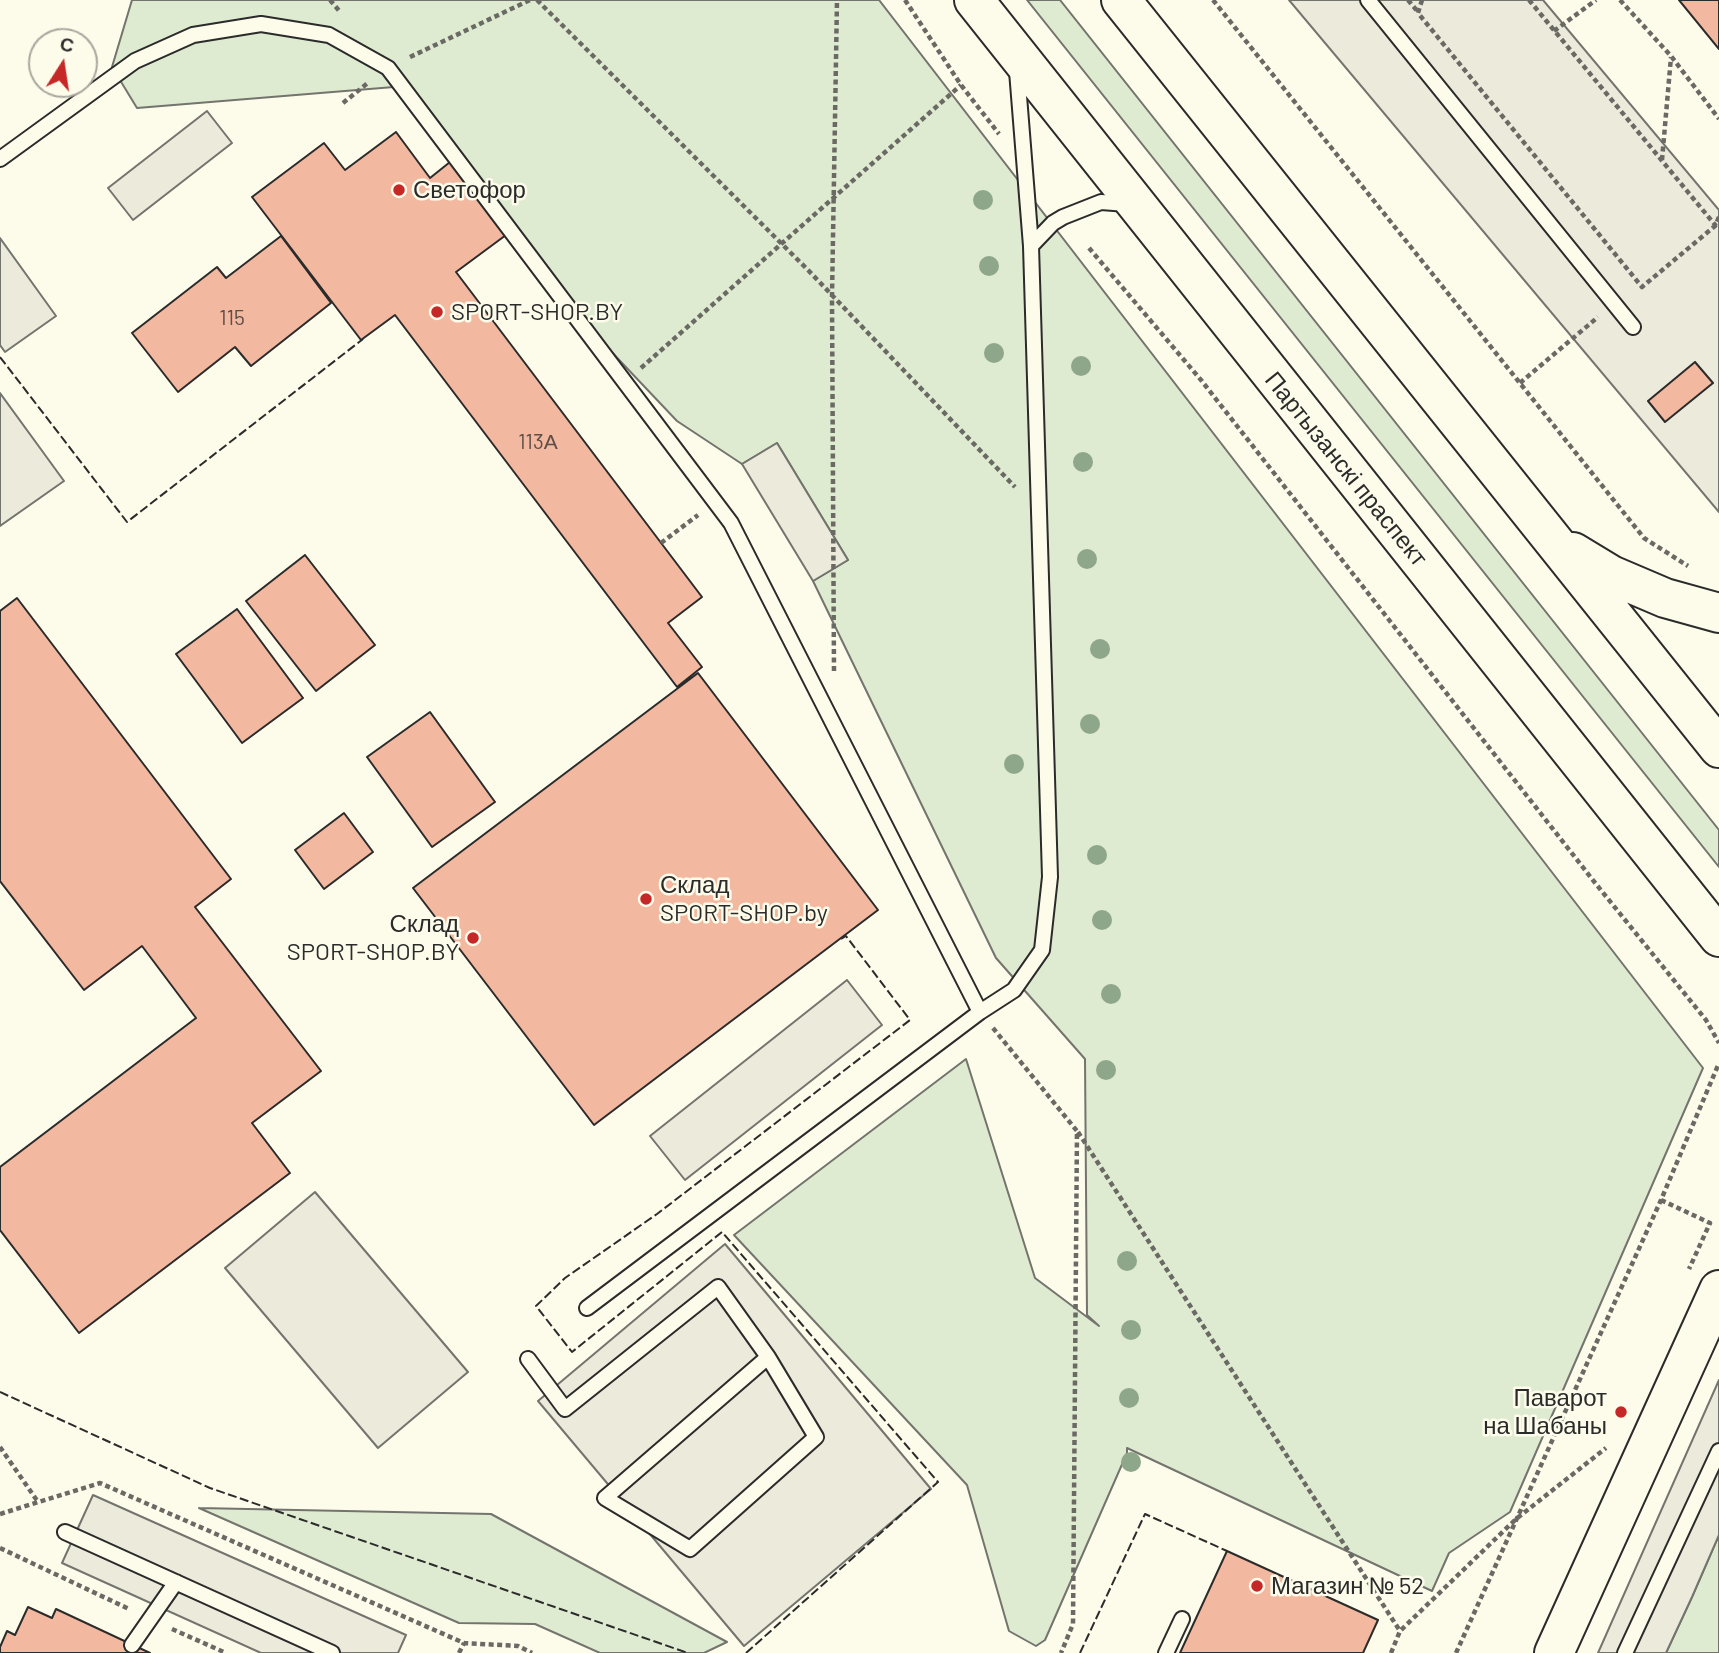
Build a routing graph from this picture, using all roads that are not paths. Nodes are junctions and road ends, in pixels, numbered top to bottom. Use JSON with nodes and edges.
{"nodes":[{"id":1,"x":974,"y":0,"type":"edge"},
{"id":2,"x":1121,"y":0,"type":"edge"},
{"id":3,"x":1153,"y":0,"type":"edge"},
{"id":4,"x":1368,"y":0,"type":"edge"},
{"id":5,"x":1154,"y":40,"type":"junction"},
{"id":6,"x":1016,"y":55,"type":"junction"},
{"id":7,"x":0,"y":159,"type":"edge"},
{"id":8,"x":1134,"y":204,"type":"junction"},
{"id":9,"x":1031,"y":246,"type":"junction"},
{"id":10,"x":1633,"y":327,"type":"dead end"},
{"id":11,"x":1553,"y":540,"type":"junction"},
{"id":12,"x":1719,"y":612,"type":"edge"},
{"id":13,"x":1719,"y":748,"type":"edge"},
{"id":14,"x":1719,"y":937,"type":"edge"},
{"id":15,"x":980,"y":1012,"type":"junction"},
{"id":16,"x":1704,"y":1307,"type":"edge"},
{"id":17,"x":587,"y":1308,"type":"dead end"},
{"id":18,"x":768,"y":1357,"type":"junction"},
{"id":19,"x":528,"y":1359,"type":"dead end"},
{"id":20,"x":1719,"y":1451,"type":"edge"},
{"id":21,"x":65,"y":1532,"type":"dead end"},
{"id":22,"x":176,"y":1583,"type":"junction"},
{"id":23,"x":1182,"y":1619,"type":"dead end"},
{"id":24,"x":132,"y":1644,"type":"dead end"},
{"id":25,"x":332,"y":1653,"type":"edge"},
{"id":26,"x":1166,"y":1653,"type":"edge"},
{"id":27,"x":1554,"y":1653,"type":"edge"},
{"id":28,"x":1625,"y":1653,"type":"edge"}],
"edges":[{"from":1,"to":6,"type":"highway","name":"Партызанскі праспект"},
{"from":2,"to":5,"type":"highway"},
{"from":3,"to":5,"type":"highway"},
{"from":4,"to":10,"type":"lane"},
{"from":5,"to":11,"type":"highway"},
{"from":6,"to":8,"type":"highway","name":"Партызанскі праспект"},
{"from":6,"to":9,"type":"lane"},
{"from":7,"to":15,"type":"lane"},
{"from":8,"to":9,"type":"lane"},
{"from":8,"to":14,"type":"highway","name":"Партызанскі праспект"},
{"from":9,"to":15,"type":"lane"},
{"from":11,"to":12,"type":"highway"},
{"from":11,"to":13,"type":"highway"},
{"from":15,"to":17,"type":"lane"},
{"from":16,"to":27,"type":"highway"},
{"from":18,"to":18,"type":"lane"},
{"from":18,"to":19,"type":"lane"},
{"from":20,"to":28,"type":"lane"},
{"from":21,"to":22,"type":"lane"},
{"from":22,"to":24,"type":"lane"},
{"from":22,"to":25,"type":"lane"},
{"from":23,"to":26,"type":"lane"}]}
